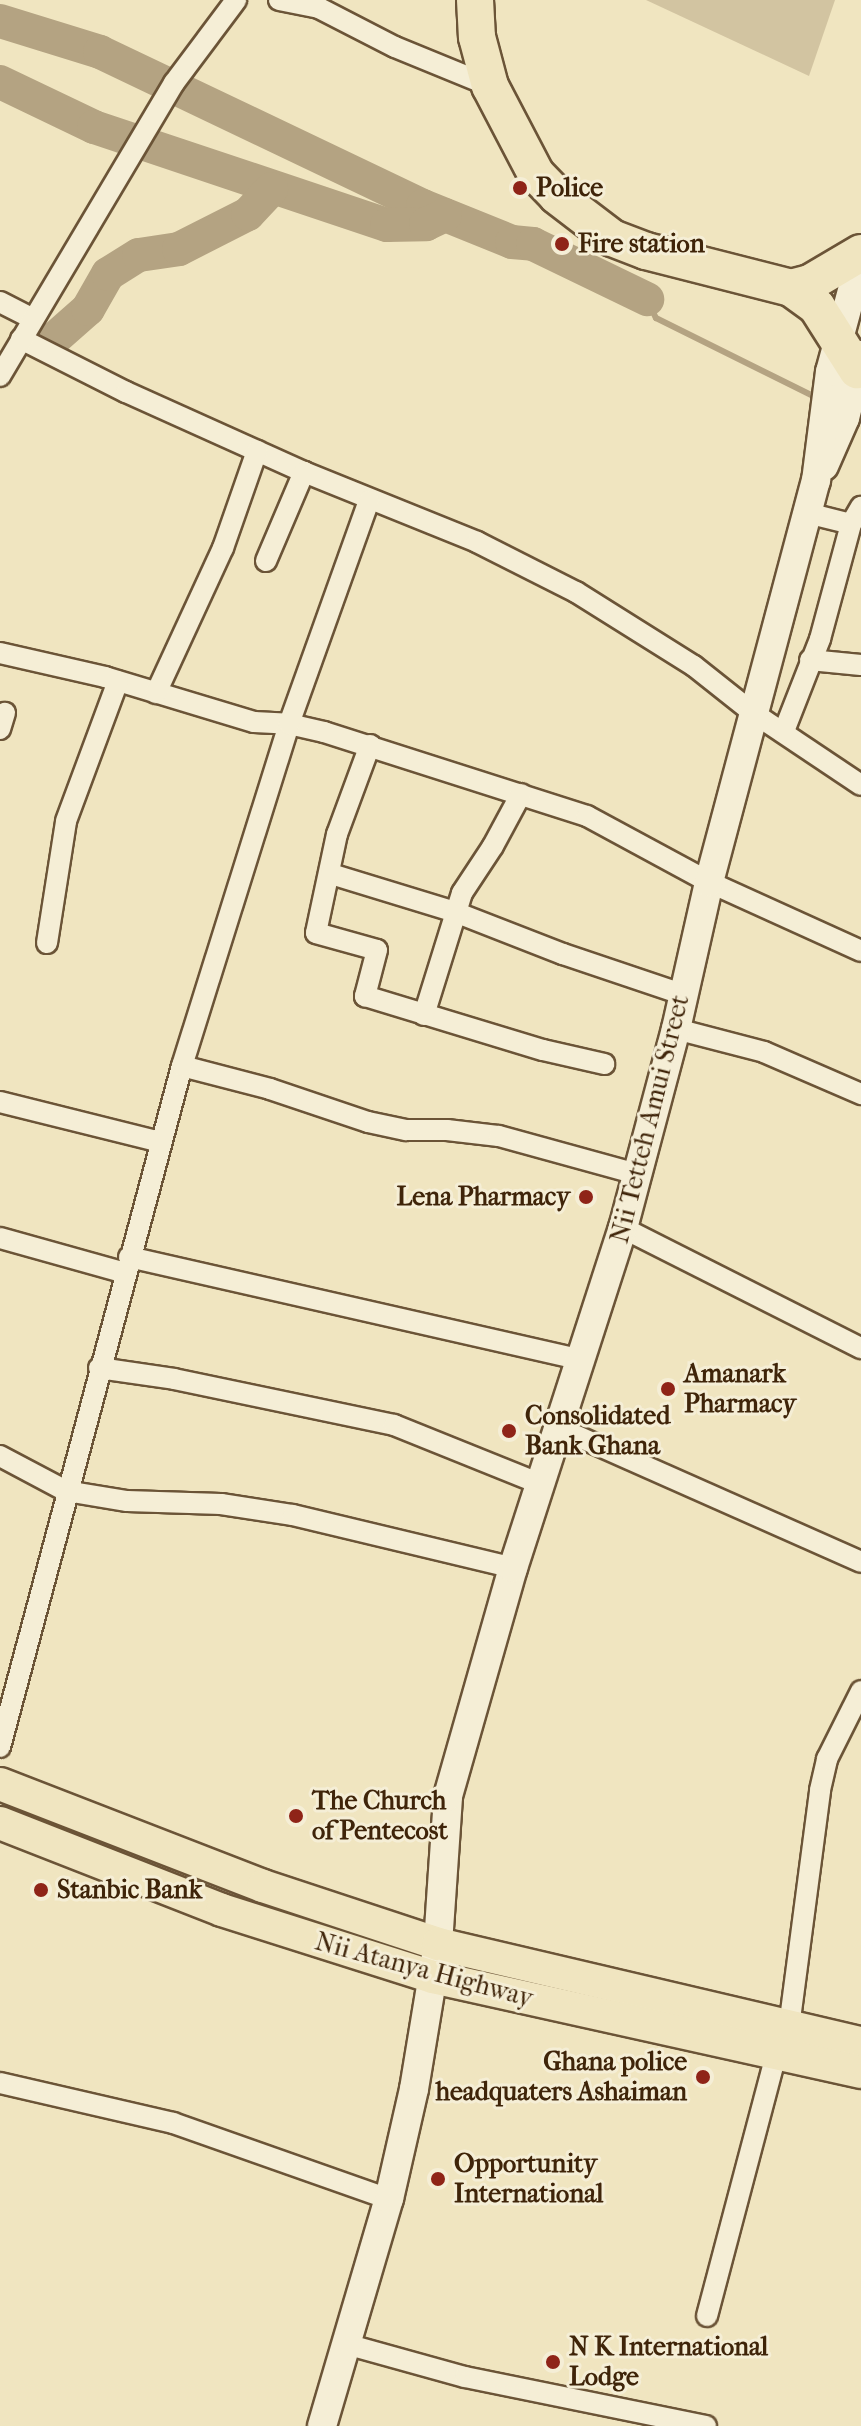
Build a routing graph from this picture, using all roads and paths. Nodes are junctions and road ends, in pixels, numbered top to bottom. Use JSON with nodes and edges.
{"nodes":[{"id":1,"x":236,"y":0,"type":"edge"},
{"id":2,"x":279,"y":0,"type":"edge"},
{"id":3,"x":475,"y":0,"type":"edge"},
{"id":4,"x":490,"y":86,"type":"junction"},
{"id":5,"x":861,"y":255,"type":"edge"},
{"id":6,"x":791,"y":288,"type":"junction"},
{"id":7,"x":0,"y":302,"type":"edge"},
{"id":8,"x":31,"y":318,"type":"junction"},
{"id":9,"x":21,"y":339,"type":"junction"},
{"id":10,"x":852,"y":354,"type":"edge"},
{"id":11,"x":0,"y":376,"type":"edge"},
{"id":12,"x":257,"y":451,"type":"junction"},
{"id":13,"x":304,"y":472,"type":"junction"},
{"id":14,"x":369,"y":501,"type":"junction"},
{"id":15,"x":807,"y":513,"type":"junction"},
{"id":16,"x":856,"y":516,"type":"edge"},
{"id":17,"x":266,"y":561,"type":"dead end"},
{"id":18,"x":0,"y":653,"type":"edge"},
{"id":19,"x":810,"y":660,"type":"junction"},
{"id":20,"x":861,"y":665,"type":"edge"},
{"id":21,"x":118,"y":681,"type":"junction"},
{"id":22,"x":156,"y":693,"type":"junction"},
{"id":23,"x":752,"y":712,"type":"junction"},
{"id":24,"x":289,"y":724,"type":"junction"},
{"id":25,"x":784,"y":731,"type":"junction"},
{"id":26,"x":370,"y":745,"type":"junction"},
{"id":27,"x":861,"y":785,"type":"edge"},
{"id":28,"x":521,"y":794,"type":"junction"},
{"id":29,"x":331,"y":874,"type":"junction"},
{"id":30,"x":709,"y":882,"type":"junction"},
{"id":31,"x":455,"y":912,"type":"junction"},
{"id":32,"x":47,"y":943,"type":"dead end"},
{"id":33,"x":861,"y":951,"type":"edge"},
{"id":34,"x":682,"y":994,"type":"junction"},
{"id":35,"x":424,"y":1015,"type":"junction"},
{"id":36,"x":676,"y":1029,"type":"junction"},
{"id":37,"x":604,"y":1064,"type":"dead end"},
{"id":38,"x":182,"y":1066,"type":"junction"},
{"id":39,"x":861,"y":1094,"type":"edge"},
{"id":40,"x":0,"y":1102,"type":"edge"},
{"id":41,"x":161,"y":1142,"type":"junction"},
{"id":42,"x":637,"y":1174,"type":"junction"},
{"id":43,"x":623,"y":1228,"type":"junction"},
{"id":44,"x":0,"y":1238,"type":"edge"},
{"id":45,"x":127,"y":1265,"type":"junction"},
{"id":46,"x":861,"y":1348,"type":"edge"},
{"id":47,"x":583,"y":1360,"type":"junction"},
{"id":48,"x":99,"y":1368,"type":"junction"},
{"id":49,"x":561,"y":1429,"type":"junction"},
{"id":50,"x":0,"y":1456,"type":"edge"},
{"id":51,"x":541,"y":1484,"type":"junction"},
{"id":52,"x":66,"y":1491,"type":"junction"},
{"id":53,"x":861,"y":1562,"type":"edge"},
{"id":54,"x":513,"y":1568,"type":"junction"},
{"id":55,"x":861,"y":1691,"type":"edge"},
{"id":56,"x":0,"y":1747,"type":"edge"},
{"id":57,"x":0,"y":1784,"type":"edge"},
{"id":58,"x":0,"y":1823,"type":"edge"},
{"id":59,"x":438,"y":1944,"type":"junction"},
{"id":60,"x":433,"y":1977,"type":"junction"},
{"id":61,"x":782,"y":2041,"type":"junction"},
{"id":62,"x":861,"y":2043,"type":"edge"},
{"id":63,"x":861,"y":2072,"type":"edge"},
{"id":64,"x":0,"y":2083,"type":"edge"},
{"id":65,"x":389,"y":2199,"type":"junction"},
{"id":66,"x":707,"y":2316,"type":"dead end"},
{"id":67,"x":346,"y":2344,"type":"junction"},
{"id":68,"x":322,"y":2426,"type":"edge"},
{"id":69,"x":706,"y":2426,"type":"edge"}],
"edges":[{"from":1,"to":8,"type":"street"},
{"from":2,"to":4,"type":"street"},
{"from":3,"to":4,"type":"highway"},
{"from":4,"to":6,"type":"highway"},
{"from":5,"to":6,"type":"highway"},
{"from":5,"to":10,"type":"main road","name":"Nii Tetteh Amui Street"},
{"from":6,"to":10,"type":"highway"},
{"from":7,"to":8,"type":"street"},
{"from":8,"to":9,"type":"street"},
{"from":9,"to":11,"type":"street"},
{"from":9,"to":12,"type":"street"},
{"from":10,"to":15,"type":"main road","name":"Nii Tetteh Amui Street"},
{"from":12,"to":13,"type":"street"},
{"from":12,"to":22,"type":"street"},
{"from":13,"to":14,"type":"street"},
{"from":13,"to":17,"type":"street"},
{"from":14,"to":23,"type":"street"},
{"from":14,"to":24,"type":"street"},
{"from":15,"to":16,"type":"street"},
{"from":15,"to":23,"type":"main road","name":"Nii Tetteh Amui Street"},
{"from":16,"to":19,"type":"street"},
{"from":18,"to":21,"type":"street"},
{"from":19,"to":20,"type":"street"},
{"from":19,"to":25,"type":"street"},
{"from":21,"to":22,"type":"street"},
{"from":21,"to":32,"type":"street"},
{"from":22,"to":24,"type":"street"},
{"from":23,"to":25,"type":"street"},
{"from":23,"to":30,"type":"main road","name":"Nii Tetteh Amui Street"},
{"from":24,"to":26,"type":"street"},
{"from":24,"to":38,"type":"street"},
{"from":25,"to":27,"type":"street"},
{"from":26,"to":28,"type":"street"},
{"from":26,"to":29,"type":"street"},
{"from":28,"to":30,"type":"street"},
{"from":28,"to":31,"type":"street"},
{"from":29,"to":31,"type":"street"},
{"from":29,"to":35,"type":"street"},
{"from":30,"to":33,"type":"street"},
{"from":30,"to":34,"type":"main road","name":"Nii Tetteh Amui Street"},
{"from":31,"to":34,"type":"street"},
{"from":31,"to":35,"type":"street"},
{"from":34,"to":36,"type":"main road","name":"Nii Tetteh Amui Street"},
{"from":35,"to":37,"type":"street"},
{"from":36,"to":39,"type":"street"},
{"from":36,"to":42,"type":"main road","name":"Nii Tetteh Amui Street"},
{"from":38,"to":41,"type":"street"},
{"from":38,"to":42,"type":"street"},
{"from":40,"to":41,"type":"street"},
{"from":41,"to":45,"type":"street"},
{"from":42,"to":43,"type":"main road","name":"Nii Tetteh Amui Street"},
{"from":43,"to":46,"type":"street"},
{"from":43,"to":47,"type":"main road","name":"Nii Tetteh Amui Street"},
{"from":44,"to":45,"type":"street"},
{"from":45,"to":47,"type":"street"},
{"from":45,"to":48,"type":"street"},
{"from":47,"to":49,"type":"main road","name":"Nii Tetteh Amui Street"},
{"from":48,"to":51,"type":"street"},
{"from":48,"to":52,"type":"street"},
{"from":49,"to":51,"type":"main road","name":"Nii Tetteh Amui Street"},
{"from":49,"to":53,"type":"street"},
{"from":50,"to":52,"type":"street"},
{"from":51,"to":54,"type":"main road","name":"Nii Tetteh Amui Street"},
{"from":52,"to":54,"type":"street"},
{"from":52,"to":56,"type":"street"},
{"from":54,"to":59,"type":"main road","name":"Nii Tetteh Amui Street"},
{"from":55,"to":61,"type":"street"},
{"from":57,"to":59,"type":"main road"},
{"from":58,"to":60,"type":"main road","name":"Nii Atanya Highway"},
{"from":59,"to":60,"type":"main road","name":"Nii Tetteh Amui Street"},
{"from":59,"to":61,"type":"main road"},
{"from":60,"to":61,"type":"main road","name":"Nii Atanya Highway"},
{"from":60,"to":65,"type":"main road","name":"Nii Tetteh Amui Street"},
{"from":61,"to":62,"type":"main road"},
{"from":61,"to":63,"type":"main road","name":"Nii Atanya Highway"},
{"from":61,"to":66,"type":"street"},
{"from":64,"to":65,"type":"street"},
{"from":65,"to":67,"type":"main road","name":"Nii Tetteh Amui Street"},
{"from":67,"to":68,"type":"main road","name":"Nii Tetteh Amui Street"},
{"from":67,"to":69,"type":"street"}]}
